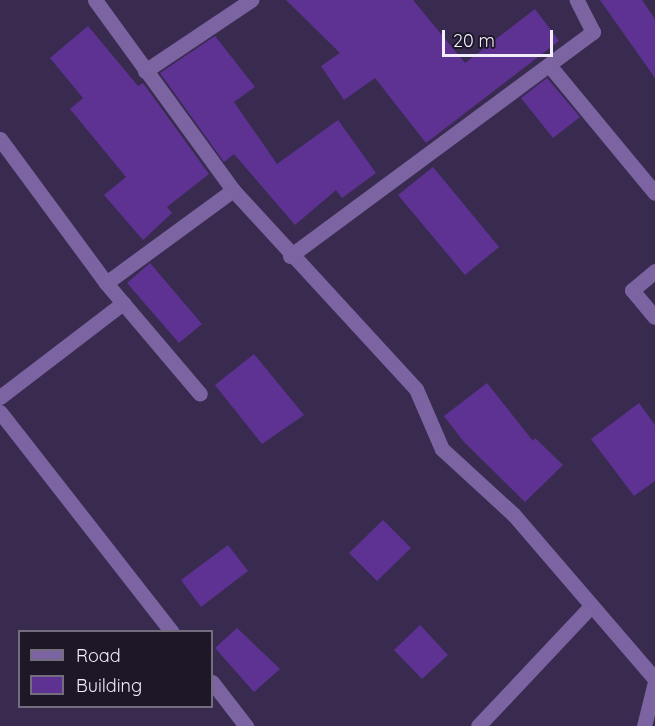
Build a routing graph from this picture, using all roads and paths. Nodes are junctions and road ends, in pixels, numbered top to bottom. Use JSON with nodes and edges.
{"nodes":[{"id":1,"x":95,"y":0,"type":"edge"},
{"id":2,"x":251,"y":0,"type":"edge"},
{"id":3,"x":577,"y":0,"type":"edge"},
{"id":4,"x":549,"y":65,"type":"junction"},
{"id":5,"x":145,"y":71,"type":"junction"},
{"id":6,"x":0,"y":139,"type":"edge"},
{"id":7,"x":233,"y":190,"type":"junction"},
{"id":8,"x":655,"y":193,"type":"edge"},
{"id":9,"x":290,"y":256,"type":"junction"},
{"id":10,"x":655,"y":271,"type":"edge"},
{"id":11,"x":106,"y":284,"type":"junction"},
{"id":12,"x":123,"y":303,"type":"junction"},
{"id":13,"x":655,"y":317,"type":"edge"},
{"id":14,"x":200,"y":394,"type":"dead end"},
{"id":15,"x":0,"y":397,"type":"edge"},
{"id":16,"x":0,"y":412,"type":"edge"},
{"id":17,"x":591,"y":606,"type":"junction"},
{"id":18,"x":170,"y":630,"type":"edge"},
{"id":19,"x":655,"y":680,"type":"edge"},
{"id":20,"x":213,"y":683,"type":"edge"},
{"id":21,"x":246,"y":726,"type":"edge"},
{"id":22,"x":478,"y":726,"type":"edge"},
{"id":23,"x":644,"y":726,"type":"edge"}],
"edges":[{"from":1,"to":5,"type":"street"},
{"from":2,"to":5,"type":"street"},
{"from":3,"to":4,"type":"street"},
{"from":4,"to":8,"type":"street"},
{"from":4,"to":9,"type":"street"},
{"from":5,"to":7,"type":"street"},
{"from":6,"to":11,"type":"street"},
{"from":7,"to":9,"type":"street"},
{"from":7,"to":11,"type":"street"},
{"from":9,"to":17,"type":"street"},
{"from":10,"to":13,"type":"street"},
{"from":11,"to":12,"type":"street"},
{"from":12,"to":14,"type":"street"},
{"from":12,"to":15,"type":"street"},
{"from":16,"to":18,"type":"street"},
{"from":17,"to":19,"type":"street"},
{"from":17,"to":22,"type":"street"},
{"from":19,"to":23,"type":"street"},
{"from":20,"to":21,"type":"street"}]}
